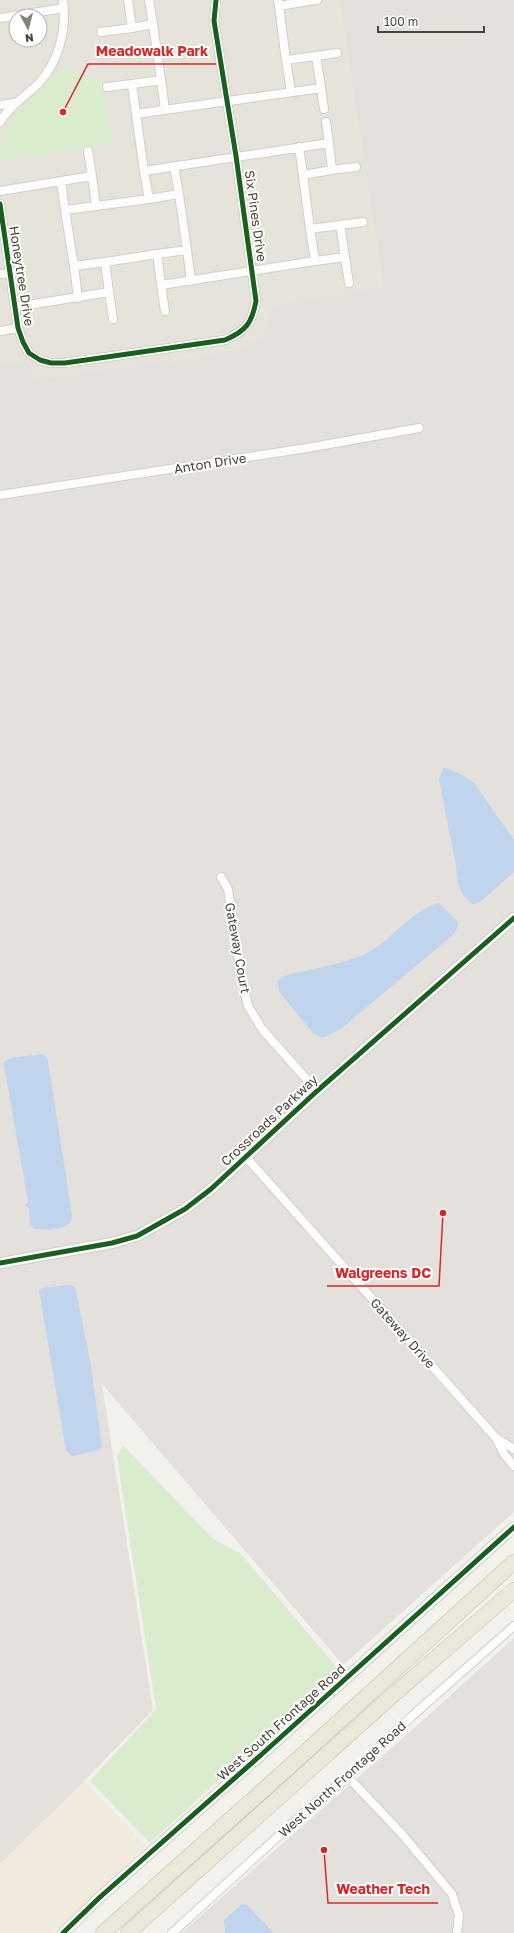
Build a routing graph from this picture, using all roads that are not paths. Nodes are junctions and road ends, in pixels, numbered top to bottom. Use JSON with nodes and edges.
{"nodes":[{"id":1,"x":128,"y":0,"type":"edge"},
{"id":2,"x":150,"y":0,"type":"edge"},
{"id":3,"x":216,"y":0,"type":"edge"},
{"id":4,"x":317,"y":0,"type":"edge"},
{"id":5,"x":308,"y":1,"type":"edge"},
{"id":6,"x":278,"y":3,"type":"edge"},
{"id":7,"x":64,"y":4,"type":"edge"},
{"id":8,"x":0,"y":18,"type":"edge"},
{"id":9,"x":153,"y":24,"type":"junction"},
{"id":10,"x":132,"y":28,"type":"junction"},
{"id":11,"x":101,"y":32,"type":"dead end"},
{"id":12,"x":337,"y":53,"type":"dead end"},
{"id":13,"x":316,"y":56,"type":"junction"},
{"id":14,"x":286,"y":60,"type":"junction"},
{"id":15,"x":161,"y":80,"type":"junction"},
{"id":16,"x":132,"y":84,"type":"junction"},
{"id":17,"x":107,"y":88,"type":"dead end"},
{"id":18,"x":321,"y":88,"type":"junction"},
{"id":19,"x":291,"y":92,"type":"junction"},
{"id":20,"x":227,"y":101,"type":"junction"},
{"id":21,"x":14,"y":103,"type":"junction"},
{"id":22,"x":0,"y":105,"type":"edge"},
{"id":23,"x":324,"y":109,"type":"dead end"},
{"id":24,"x":165,"y":110,"type":"junction"},
{"id":25,"x":136,"y":114,"type":"junction"},
{"id":26,"x":0,"y":122,"type":"edge"},
{"id":27,"x":326,"y":122,"type":"dead end"},
{"id":28,"x":328,"y":143,"type":"junction"},
{"id":29,"x":299,"y":147,"type":"junction"},
{"id":30,"x":88,"y":151,"type":"dead end"},
{"id":31,"x":236,"y":156,"type":"junction"},
{"id":32,"x":174,"y":166,"type":"junction"},
{"id":33,"x":356,"y":167,"type":"dead end"},
{"id":34,"x":332,"y":170,"type":"junction"},
{"id":35,"x":144,"y":171,"type":"junction"},
{"id":36,"x":302,"y":175,"type":"junction"},
{"id":37,"x":92,"y":176,"type":"junction"},
{"id":38,"x":61,"y":181,"type":"junction"},
{"id":39,"x":0,"y":191,"type":"edge"},
{"id":40,"x":179,"y":194,"type":"junction"},
{"id":41,"x":148,"y":199,"type":"junction"},
{"id":42,"x":0,"y":204,"type":"edge"},
{"id":43,"x":96,"y":206,"type":"junction"},
{"id":44,"x":65,"y":210,"type":"junction"},
{"id":45,"x":1,"y":218,"type":"edge"},
{"id":46,"x":364,"y":222,"type":"dead end"},
{"id":47,"x":340,"y":225,"type":"junction"},
{"id":48,"x":310,"y":229,"type":"junction"},
{"id":49,"x":187,"y":250,"type":"junction"},
{"id":50,"x":157,"y":254,"type":"junction"},
{"id":51,"x":345,"y":257,"type":"junction"},
{"id":52,"x":315,"y":261,"type":"junction"},
{"id":53,"x":105,"y":262,"type":"junction"},
{"id":54,"x":74,"y":266,"type":"junction"},
{"id":55,"x":252,"y":272,"type":"junction"},
{"id":56,"x":10,"y":273,"type":"junction"},
{"id":57,"x":0,"y":274,"type":"edge"},
{"id":58,"x":191,"y":281,"type":"junction"},
{"id":59,"x":349,"y":283,"type":"dead end"},
{"id":60,"x":161,"y":285,"type":"junction"},
{"id":61,"x":109,"y":292,"type":"junction"},
{"id":62,"x":78,"y":298,"type":"junction"},
{"id":63,"x":16,"y":307,"type":"junction"},
{"id":64,"x":165,"y":311,"type":"dead end"},
{"id":65,"x":113,"y":319,"type":"dead end"},
{"id":66,"x":18,"y":328,"type":"junction"},
{"id":67,"x":0,"y":331,"type":"edge"},
{"id":68,"x":143,"y":352,"type":"joint"},
{"id":69,"x":419,"y":428,"type":"dead end"},
{"id":70,"x":0,"y":496,"type":"edge"},
{"id":71,"x":222,"y":877,"type":"dead end"},
{"id":72,"x":514,"y":918,"type":"edge"},
{"id":73,"x":317,"y":1091,"type":"junction"},
{"id":74,"x":246,"y":1157,"type":"junction"},
{"id":75,"x":0,"y":1263,"type":"edge"},
{"id":76,"x":496,"y":1438,"type":"junction"},
{"id":77,"x":514,"y":1449,"type":"edge"},
{"id":78,"x":514,"y":1466,"type":"edge"},
{"id":79,"x":514,"y":1527,"type":"edge"},
{"id":80,"x":514,"y":1562,"type":"edge"},
{"id":81,"x":514,"y":1590,"type":"edge"},
{"id":82,"x":514,"y":1626,"type":"edge"},
{"id":83,"x":348,"y":1777,"type":"junction"},
{"id":84,"x":62,"y":1933,"type":"edge"},
{"id":85,"x":103,"y":1933,"type":"edge"},
{"id":86,"x":128,"y":1933,"type":"edge"},
{"id":87,"x":172,"y":1933,"type":"edge"},
{"id":88,"x":457,"y":1933,"type":"edge"}],
"edges":[{"from":1,"to":10,"type":"street"},
{"from":2,"to":9,"type":"street"},
{"from":3,"to":20,"type":"street","name":"Six Pines Drive"},
{"from":4,"to":5,"type":"street"},
{"from":5,"to":6,"type":"street"},
{"from":6,"to":14,"type":"street"},
{"from":7,"to":8,"type":"street"},
{"from":7,"to":21,"type":"street"},
{"from":9,"to":10,"type":"street"},
{"from":9,"to":15,"type":"street"},
{"from":10,"to":11,"type":"street"},
{"from":12,"to":13,"type":"street"},
{"from":13,"to":14,"type":"street"},
{"from":13,"to":18,"type":"street"},
{"from":14,"to":19,"type":"street"},
{"from":15,"to":16,"type":"street"},
{"from":15,"to":24,"type":"street"},
{"from":16,"to":17,"type":"street"},
{"from":16,"to":25,"type":"street"},
{"from":18,"to":19,"type":"street"},
{"from":18,"to":23,"type":"street"},
{"from":19,"to":20,"type":"street"},
{"from":20,"to":24,"type":"street"},
{"from":20,"to":31,"type":"street","name":"Six Pines Drive"},
{"from":21,"to":22,"type":"street"},
{"from":21,"to":26,"type":"street"},
{"from":24,"to":25,"type":"street"},
{"from":25,"to":35,"type":"street"},
{"from":27,"to":28,"type":"street"},
{"from":28,"to":29,"type":"street"},
{"from":28,"to":34,"type":"street"},
{"from":29,"to":31,"type":"street"},
{"from":29,"to":36,"type":"street"},
{"from":30,"to":37,"type":"street"},
{"from":31,"to":32,"type":"street"},
{"from":31,"to":55,"type":"street","name":"Six Pines Drive"},
{"from":32,"to":35,"type":"street"},
{"from":32,"to":40,"type":"street"},
{"from":33,"to":34,"type":"street"},
{"from":34,"to":36,"type":"street"},
{"from":35,"to":41,"type":"street"},
{"from":36,"to":48,"type":"street"},
{"from":37,"to":38,"type":"street"},
{"from":37,"to":43,"type":"street"},
{"from":38,"to":39,"type":"street"},
{"from":38,"to":44,"type":"street"},
{"from":40,"to":41,"type":"street"},
{"from":40,"to":49,"type":"street"},
{"from":41,"to":43,"type":"street"},
{"from":42,"to":45,"type":"street","name":"Honeytree Drive"},
{"from":43,"to":44,"type":"street"},
{"from":44,"to":54,"type":"street"},
{"from":45,"to":56,"type":"street","name":"Honeytree Drive"},
{"from":46,"to":47,"type":"street"},
{"from":47,"to":48,"type":"street"},
{"from":47,"to":51,"type":"street"},
{"from":48,"to":52,"type":"street"},
{"from":49,"to":50,"type":"street"},
{"from":49,"to":58,"type":"street"},
{"from":50,"to":53,"type":"street"},
{"from":50,"to":60,"type":"street"},
{"from":51,"to":52,"type":"street"},
{"from":51,"to":59,"type":"street"},
{"from":52,"to":55,"type":"street"},
{"from":53,"to":54,"type":"street"},
{"from":53,"to":61,"type":"street"},
{"from":54,"to":62,"type":"street"},
{"from":55,"to":58,"type":"street"},
{"from":55,"to":68,"type":"street","name":"Six Pines Drive"},
{"from":56,"to":57,"type":"street"},
{"from":56,"to":63,"type":"street","name":"Honeytree Drive"},
{"from":58,"to":60,"type":"street"},
{"from":60,"to":64,"type":"street"},
{"from":61,"to":62,"type":"street"},
{"from":61,"to":65,"type":"street"},
{"from":62,"to":63,"type":"street"},
{"from":63,"to":66,"type":"street","name":"Honeytree Drive"},
{"from":66,"to":67,"type":"street"},
{"from":66,"to":68,"type":"street","name":"Honeytree Drive"},
{"from":69,"to":70,"type":"street","name":"Anton Drive"},
{"from":71,"to":73,"type":"street","name":"Gateway Court"},
{"from":72,"to":73,"type":"street","name":"Crossroads Parkway"},
{"from":73,"to":74,"type":"street","name":"Crossroads Parkway"},
{"from":74,"to":75,"type":"street","name":"Crossroads Parkway"},
{"from":74,"to":76,"type":"street","name":"Gateway Drive"},
{"from":76,"to":77,"type":"street","name":"Gateway Drive"},
{"from":76,"to":78,"type":"street","name":"Gateway Drive"},
{"from":79,"to":84,"type":"street","name":"West South Frontage Road"},
{"from":80,"to":85,"type":"highway"},
{"from":81,"to":86,"type":"highway"},
{"from":82,"to":83,"type":"street","name":"West North Frontage Road"},
{"from":83,"to":87,"type":"street","name":"West North Frontage Road"},
{"from":83,"to":88,"type":"street"}]}
